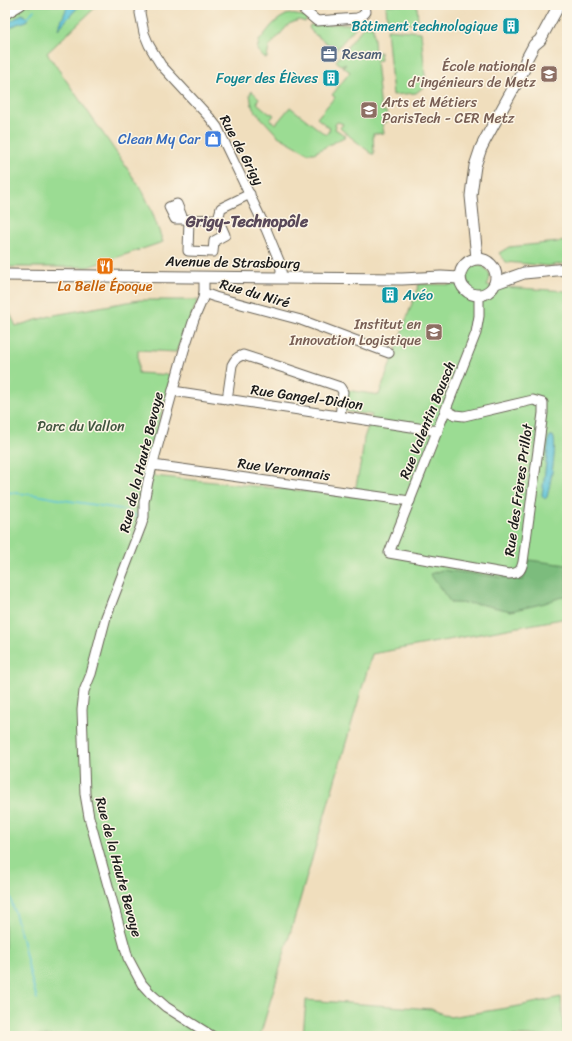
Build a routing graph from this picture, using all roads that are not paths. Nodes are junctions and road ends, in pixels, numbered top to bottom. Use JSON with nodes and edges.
{"nodes":[{"id":1,"x":21,"y":5,"type":"edge"},
{"id":2,"x":141,"y":5,"type":"edge"},
{"id":3,"x":298,"y":5,"type":"edge"},
{"id":4,"x":365,"y":5,"type":"edge"},
{"id":5,"x":559,"y":5,"type":"edge"},
{"id":6,"x":6,"y":14,"type":"edge"},
{"id":7,"x":250,"y":194,"type":"junction"},
{"id":8,"x":218,"y":219,"type":"junction"},
{"id":9,"x":477,"y":258,"type":"junction"},
{"id":10,"x":494,"y":267,"type":"junction"},
{"id":11,"x":567,"y":269,"type":"edge"},
{"id":12,"x":524,"y":274,"type":"junction"},
{"id":13,"x":5,"y":275,"type":"edge"},
{"id":14,"x":204,"y":277,"type":"junction"},
{"id":15,"x":282,"y":278,"type":"junction"},
{"id":16,"x":460,"y":278,"type":"junction"},
{"id":17,"x":496,"y":283,"type":"junction"},
{"id":18,"x":204,"y":293,"type":"junction"},
{"id":19,"x":479,"y":295,"type":"junction"},
{"id":20,"x":389,"y":352,"type":"dead end"},
{"id":21,"x":173,"y":391,"type":"junction"},
{"id":22,"x":227,"y":400,"type":"junction"},
{"id":23,"x":446,"y":410,"type":"junction"},
{"id":24,"x":340,"y":416,"type":"junction"},
{"id":25,"x":438,"y":431,"type":"junction"},
{"id":26,"x":154,"y":465,"type":"junction"},
{"id":27,"x":410,"y":501,"type":"junction"},
{"id":28,"x":389,"y":553,"type":"joint"},
{"id":29,"x":212,"y":1036,"type":"edge"}],
"edges":[{"from":1,"to":6,"type":"street"},
{"from":2,"to":7,"type":"street","name":"Rue de Grigy"},
{"from":3,"to":4,"type":"street"},
{"from":5,"to":9,"type":"main road"},
{"from":7,"to":8,"type":"street"},
{"from":7,"to":15,"type":"street","name":"Rue de Grigy"},
{"from":8,"to":8,"type":"street"},
{"from":9,"to":10,"type":"main road"},
{"from":9,"to":16,"type":"main road"},
{"from":10,"to":12,"type":"main road"},
{"from":10,"to":17,"type":"main road"},
{"from":11,"to":12,"type":"main road"},
{"from":12,"to":17,"type":"main road"},
{"from":13,"to":14,"type":"main road","name":"Avenue de Strasbourg"},
{"from":14,"to":15,"type":"main road","name":"Avenue de Strasbourg"},
{"from":14,"to":18,"type":"street","name":"Rue de la Haute Bevoye"},
{"from":15,"to":16,"type":"main road","name":"Avenue de Strasbourg"},
{"from":16,"to":19,"type":"main road"},
{"from":17,"to":19,"type":"main road"},
{"from":18,"to":20,"type":"street","name":"Rue du Niré"},
{"from":18,"to":21,"type":"street","name":"Rue de la Haute Bevoye"},
{"from":19,"to":23,"type":"street","name":"Rue Valentin Bousch"},
{"from":21,"to":22,"type":"street","name":"Rue Gangel-Didion"},
{"from":21,"to":26,"type":"street","name":"Rue de la Haute Bevoye"},
{"from":22,"to":24,"type":"street","name":"Rue Gangel-Didion"},
{"from":22,"to":24,"type":"street"},
{"from":23,"to":25,"type":"street","name":"Rue Valentin Bousch"},
{"from":23,"to":28,"type":"street","name":"Rue des Frères Prillot"},
{"from":24,"to":25,"type":"street","name":"Rue Gangel-Didion"},
{"from":25,"to":27,"type":"street","name":"Rue Valentin Bousch"},
{"from":26,"to":27,"type":"street","name":"Rue Verronnais"},
{"from":26,"to":29,"type":"street","name":"Rue de la Haute Bevoye"},
{"from":27,"to":28,"type":"street","name":"Rue Valentin Bousch"}]}
